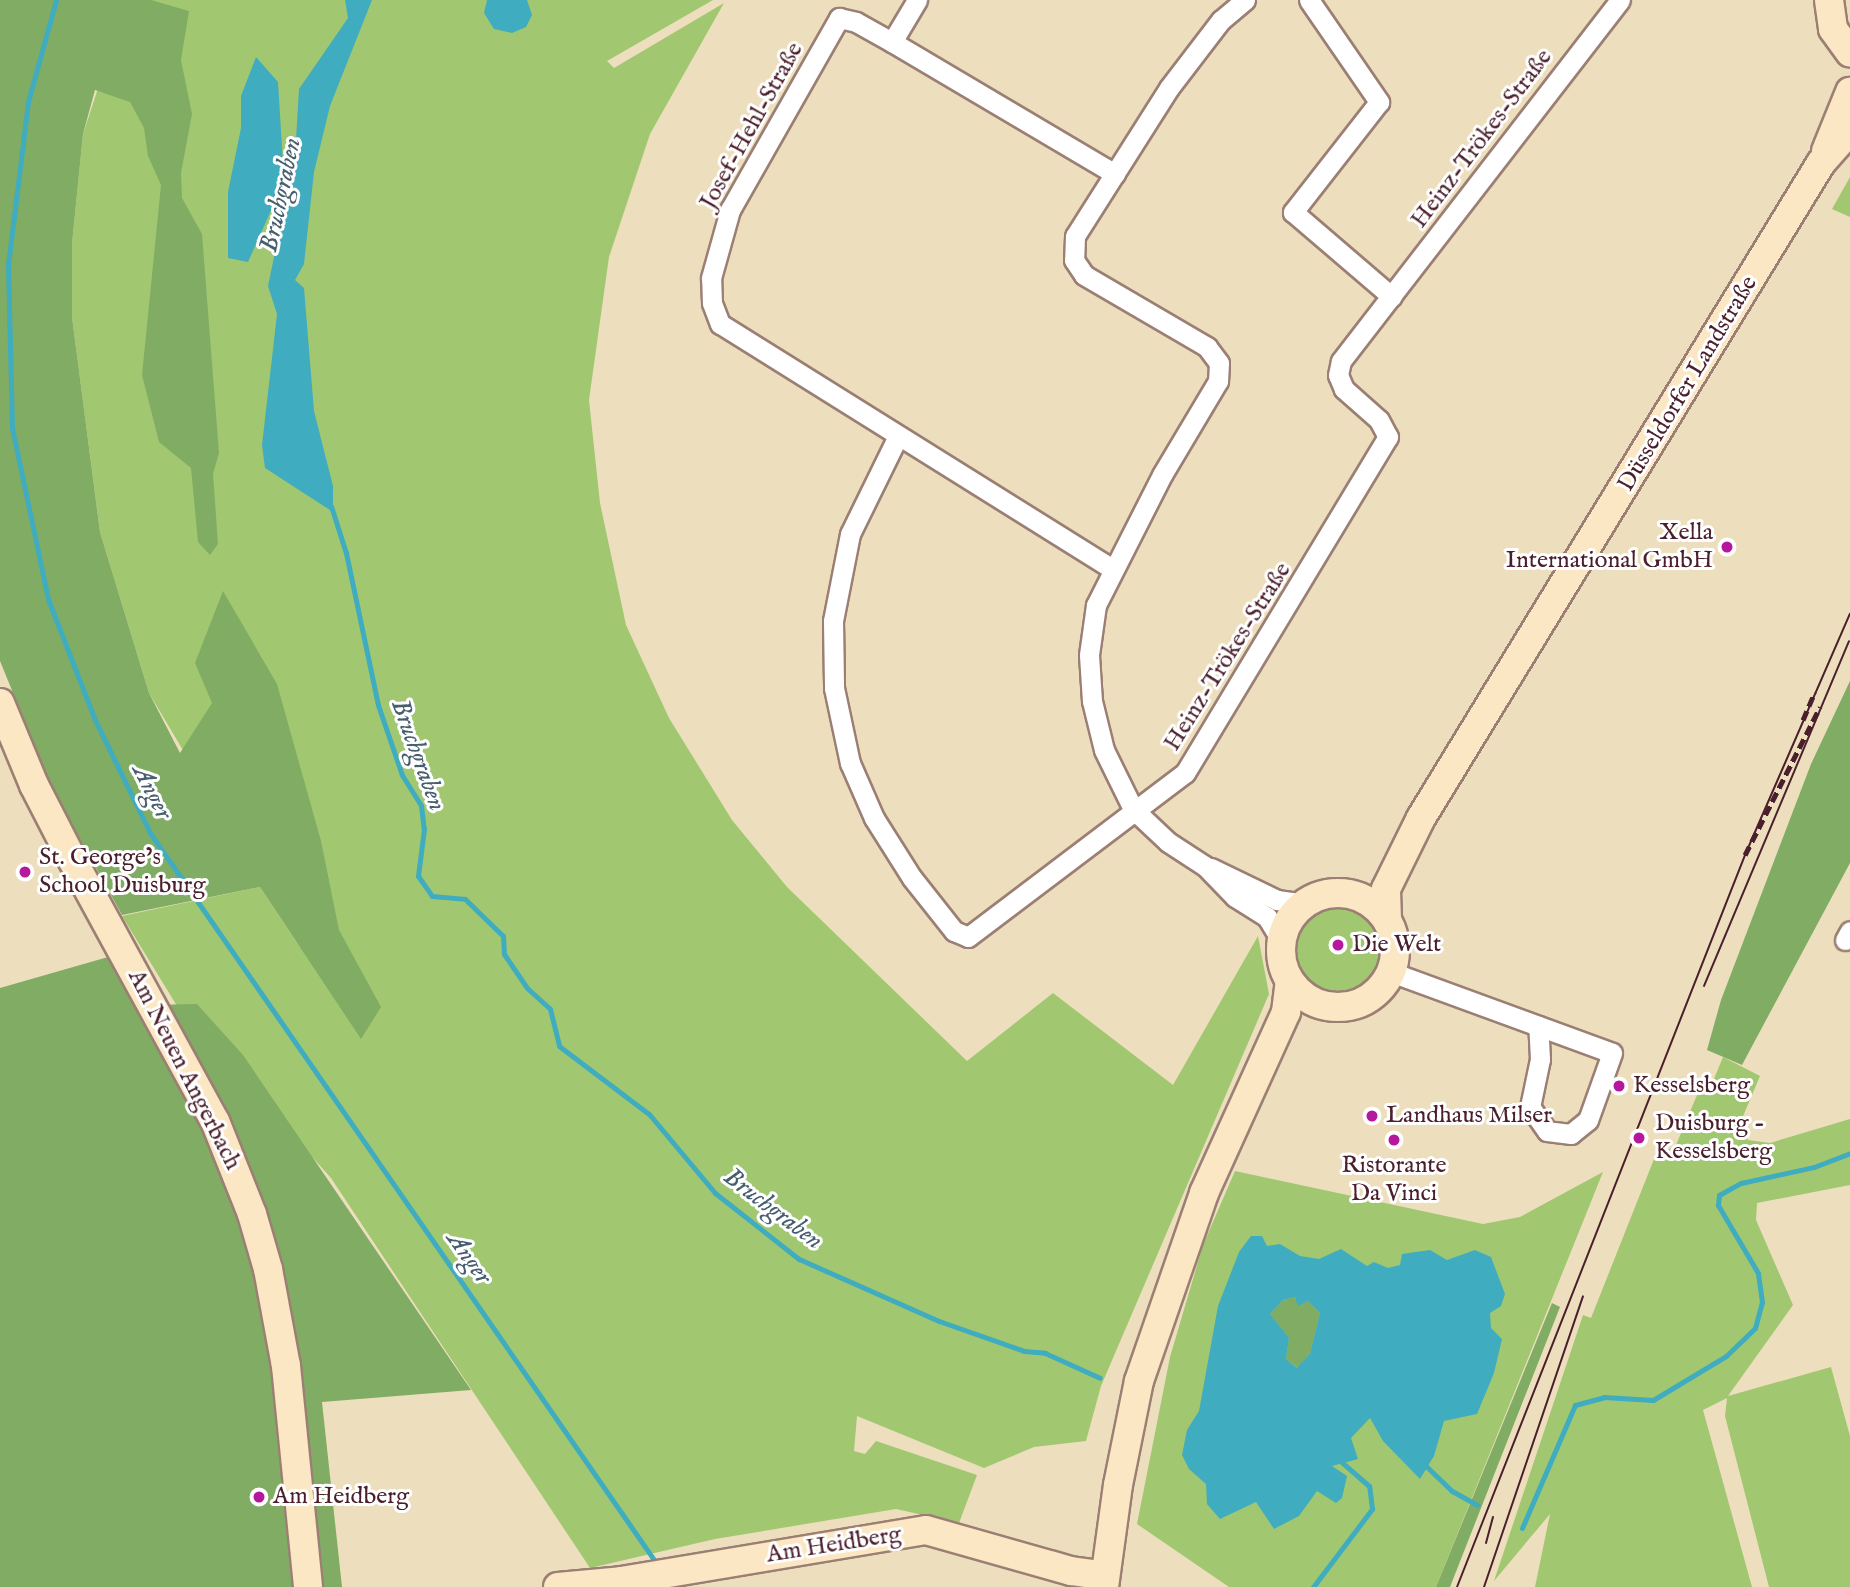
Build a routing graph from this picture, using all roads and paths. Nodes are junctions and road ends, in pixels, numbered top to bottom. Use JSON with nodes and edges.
{"nodes":[{"id":1,"x":917,"y":0,"type":"edge"},
{"id":2,"x":1245,"y":0,"type":"edge"},
{"id":3,"x":1309,"y":0,"type":"edge"},
{"id":4,"x":1620,"y":0,"type":"edge"},
{"id":5,"x":1829,"y":0,"type":"edge"},
{"id":6,"x":892,"y":42,"type":"junction"},
{"id":7,"x":1850,"y":52,"type":"edge"},
{"id":8,"x":1850,"y":92,"type":"edge"},
{"id":9,"x":1850,"y":131,"type":"edge"},
{"id":10,"x":1821,"y":163,"type":"junction"},
{"id":11,"x":1115,"y":174,"type":"junction"},
{"id":12,"x":1392,"y":298,"type":"junction"},
{"id":13,"x":898,"y":436,"type":"junction"},
{"id":14,"x":1111,"y":568,"type":"junction"},
{"id":15,"x":0,"y":703,"type":"edge"},
{"id":16,"x":1133,"y":809,"type":"junction"},
{"id":17,"x":1421,"y":818,"type":"junction"},
{"id":18,"x":1205,"y":866,"type":"junction"},
{"id":19,"x":1346,"y":893,"type":"junction"},
{"id":20,"x":1304,"y":904,"type":"junction"},
{"id":21,"x":1387,"y":919,"type":"junction"},
{"id":22,"x":1281,"y":940,"type":"junction"},
{"id":23,"x":1391,"y":972,"type":"junction"},
{"id":24,"x":1290,"y":981,"type":"junction"},
{"id":25,"x":1329,"y":1006,"type":"junction"},
{"id":26,"x":1538,"y":1026,"type":"junction"},
{"id":27,"x":1253,"y":1091,"type":"junction"},
{"id":28,"x":1105,"y":1582,"type":"edge"},
{"id":29,"x":308,"y":1587,"type":"edge"},
{"id":30,"x":558,"y":1587,"type":"edge"}],
"edges":[{"from":1,"to":6,"type":"street"},
{"from":2,"to":11,"type":"street"},
{"from":3,"to":12,"type":"street"},
{"from":4,"to":12,"type":"street","name":"Heinz-Trökes-Straße"},
{"from":5,"to":7,"type":"main road"},
{"from":6,"to":11,"type":"street","name":"Josef-Hehl-Straße"},
{"from":6,"to":13,"type":"street","name":"Josef-Hehl-Straße"},
{"from":8,"to":10,"type":"main road","name":"Düsseldorfer Landstraße"},
{"from":9,"to":10,"type":"main road","name":"Düsseldorfer Landstraße"},
{"from":10,"to":17,"type":"main road","name":"Düsseldorfer Landstraße"},
{"from":11,"to":14,"type":"street"},
{"from":12,"to":16,"type":"street","name":"Heinz-Trökes-Straße"},
{"from":13,"to":14,"type":"street","name":"Josef-Hehl-Straße"},
{"from":13,"to":16,"type":"street","name":"Heinz-Trökes-Straße"},
{"from":14,"to":16,"type":"street"},
{"from":15,"to":29,"type":"main road","name":"Am Neuen Angerbach"},
{"from":16,"to":18,"type":"street"},
{"from":17,"to":19,"type":"main road","name":"Düsseldorfer Landstraße"},
{"from":17,"to":21,"type":"main road","name":"Düsseldorfer Landstraße"},
{"from":18,"to":20,"type":"street"},
{"from":18,"to":22,"type":"street"},
{"from":19,"to":20,"type":"main road"},
{"from":19,"to":21,"type":"main road"},
{"from":20,"to":22,"type":"main road"},
{"from":21,"to":23,"type":"main road"},
{"from":22,"to":24,"type":"main road"},
{"from":23,"to":25,"type":"main road"},
{"from":23,"to":26,"type":"street"},
{"from":24,"to":25,"type":"main road"},
{"from":24,"to":27,"type":"main road"},
{"from":25,"to":27,"type":"main road"},
{"from":26,"to":26,"type":"street"},
{"from":27,"to":28,"type":"main road"},
{"from":28,"to":30,"type":"main road","name":"Am Heidberg"}]}
